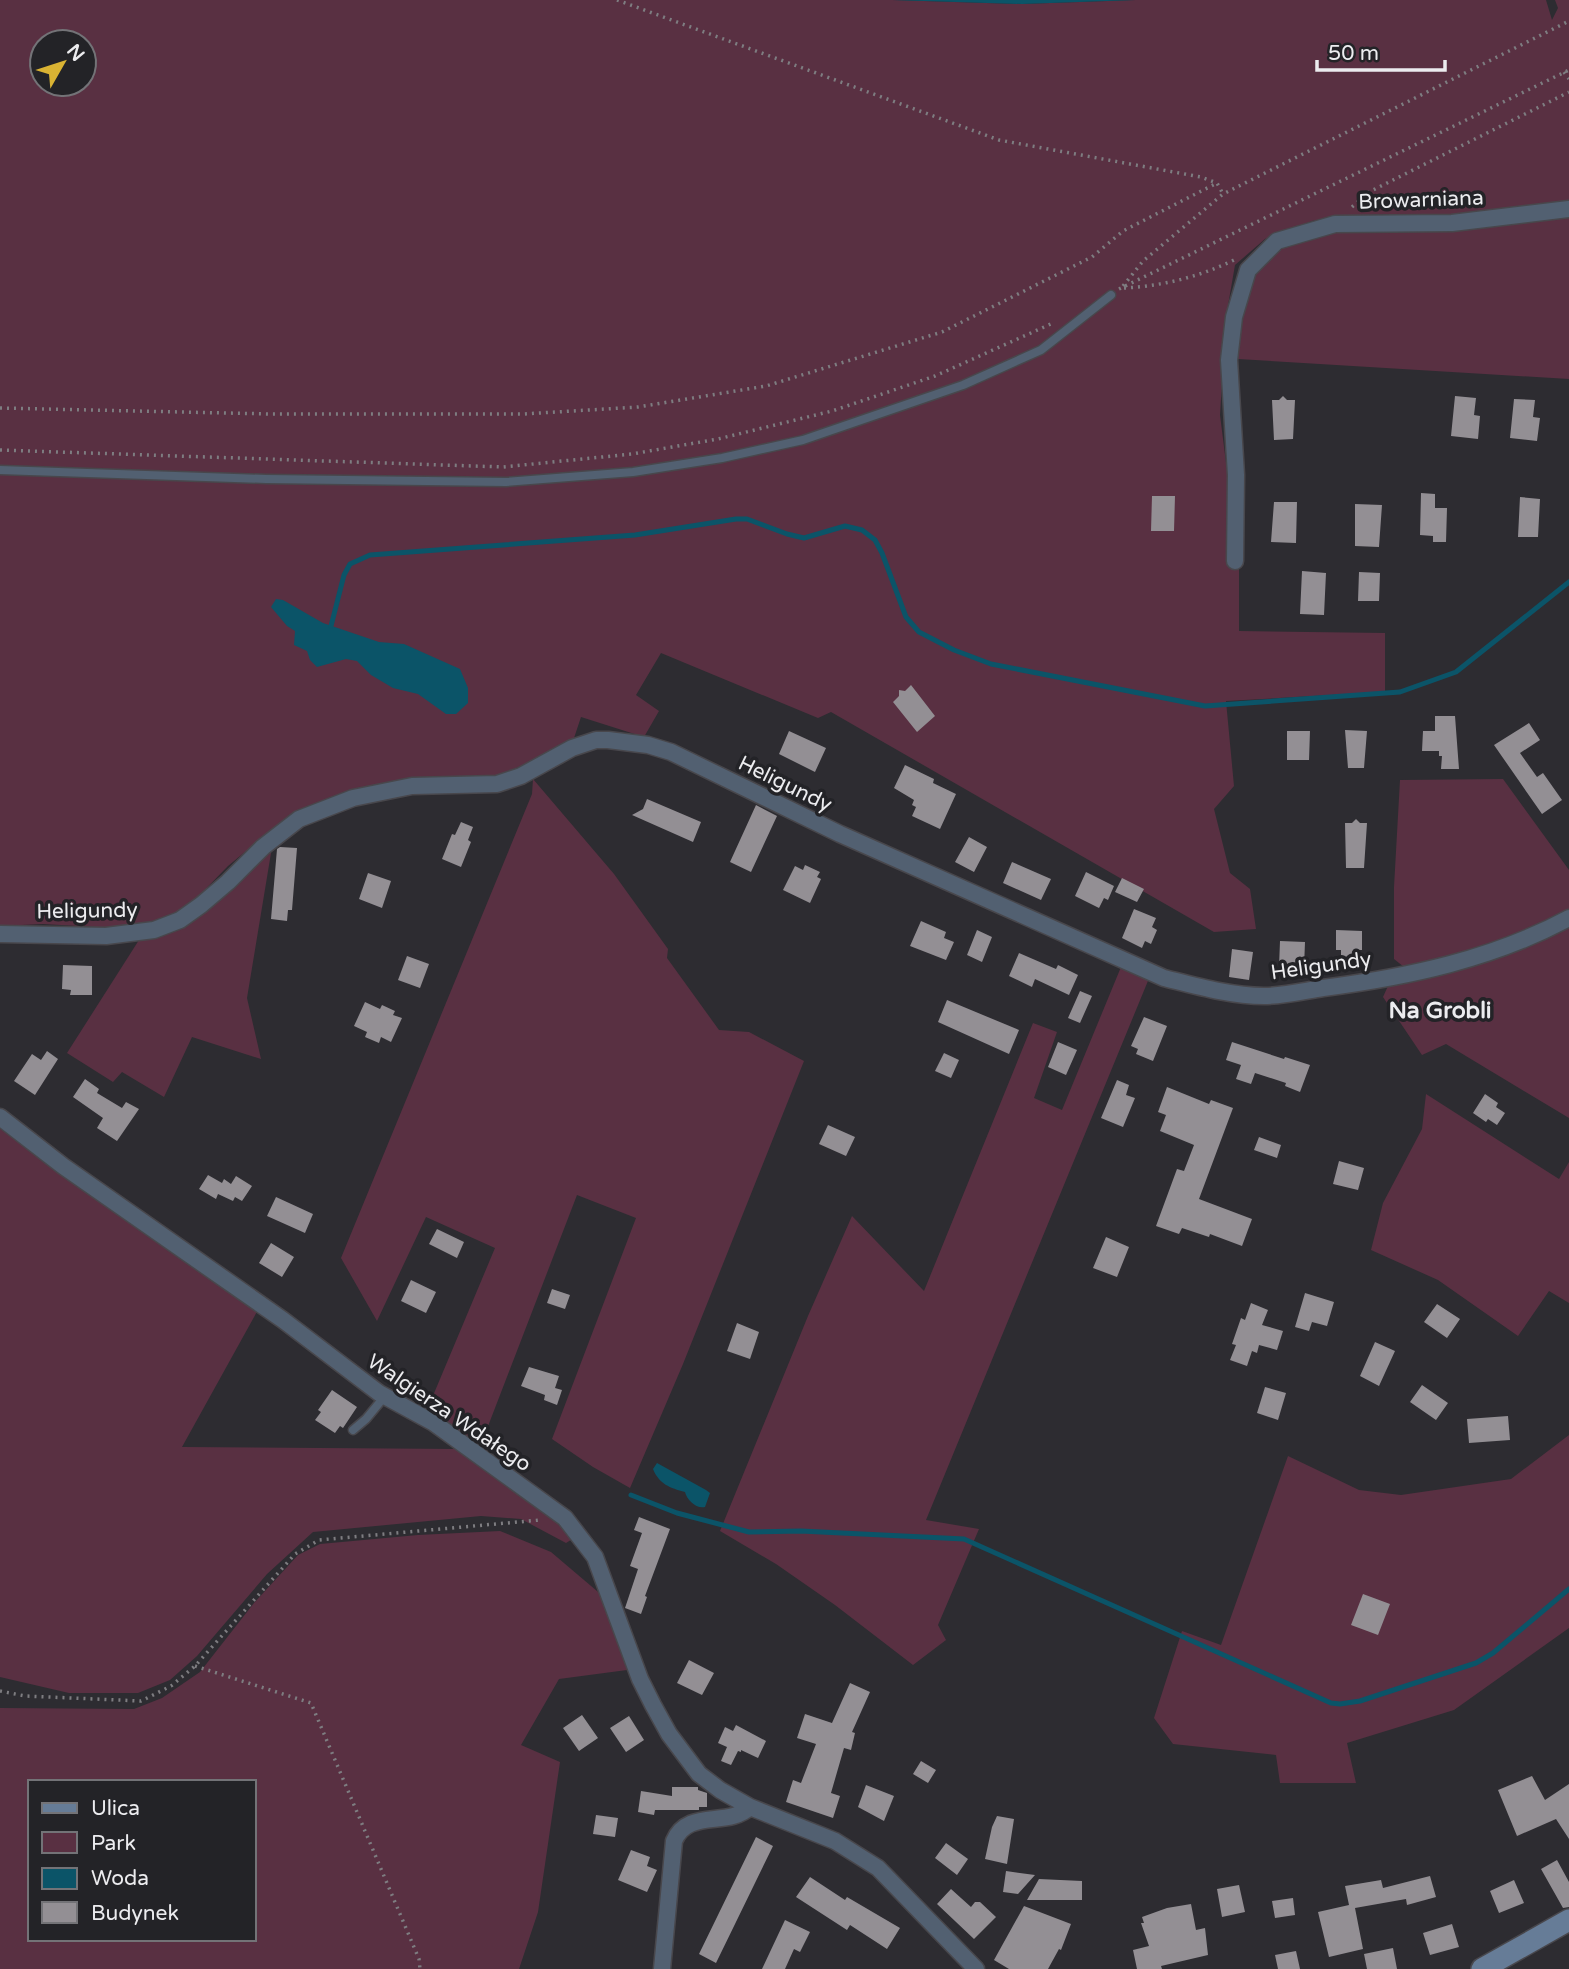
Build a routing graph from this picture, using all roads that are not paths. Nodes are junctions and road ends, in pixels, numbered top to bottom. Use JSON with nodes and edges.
{"nodes":[{"id":1,"x":1569,"y":209,"type":"edge"},
{"id":2,"x":1111,"y":295,"type":"road end"},
{"id":3,"x":0,"y":470,"type":"edge"},
{"id":4,"x":1235,"y":561,"type":"dead end"},
{"id":5,"x":1569,"y":918,"type":"edge"},
{"id":6,"x":0,"y":934,"type":"edge"},
{"id":7,"x":0,"y":1117,"type":"edge"},
{"id":8,"x":385,"y":1396,"type":"junction"},
{"id":9,"x":353,"y":1430,"type":"dead end"},
{"id":10,"x":750,"y":1807,"type":"junction"},
{"id":11,"x":1569,"y":1920,"type":"edge"},
{"id":12,"x":662,"y":1969,"type":"edge"},
{"id":13,"x":976,"y":1969,"type":"edge"},
{"id":14,"x":1482,"y":1969,"type":"edge"}],
"edges":[{"from":1,"to":4,"type":"street","name":"Browarniana"},
{"from":2,"to":3,"type":"lane"},
{"from":5,"to":6,"type":"street","name":"Heligundy"},
{"from":7,"to":8,"type":"street","name":"Walgierza Wdałego"},
{"from":8,"to":9,"type":"lane"},
{"from":8,"to":10,"type":"street","name":"Walgierza Wdałego"},
{"from":10,"to":12,"type":"street"},
{"from":10,"to":13,"type":"street","name":"Walgierza Wdałego"},
{"from":11,"to":14,"type":"street"}]}
